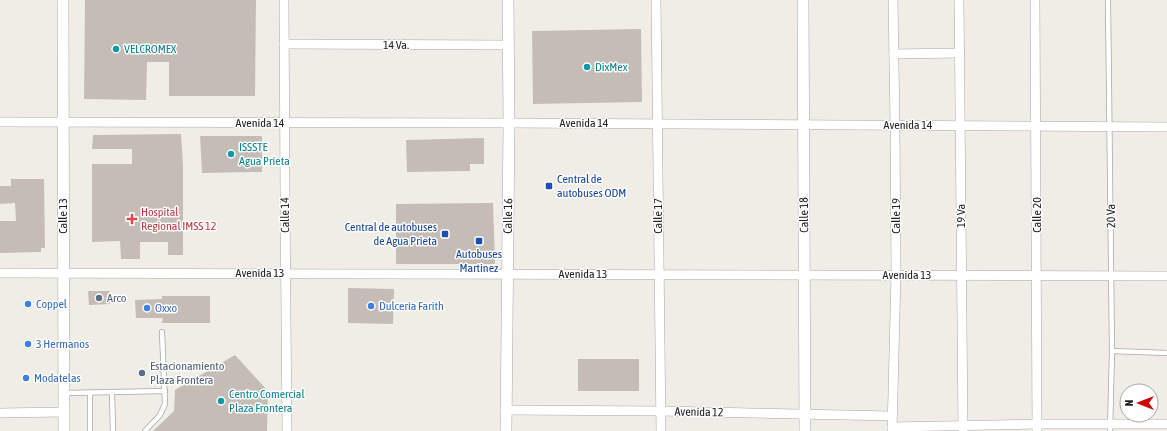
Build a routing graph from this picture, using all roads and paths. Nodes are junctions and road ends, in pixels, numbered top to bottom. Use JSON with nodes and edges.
{"nodes":[{"id":1,"x":63,"y":0,"type":"edge"},
{"id":2,"x":284,"y":0,"type":"edge"},
{"id":3,"x":508,"y":0,"type":"edge"},
{"id":4,"x":656,"y":0,"type":"edge"},
{"id":5,"x":803,"y":0,"type":"edge"},
{"id":6,"x":893,"y":0,"type":"edge"},
{"id":7,"x":959,"y":0,"type":"edge"},
{"id":8,"x":1035,"y":0,"type":"edge"},
{"id":9,"x":1108,"y":0,"type":"edge"},
{"id":10,"x":284,"y":44,"type":"junction"},
{"id":11,"x":508,"y":45,"type":"junction"},
{"id":12,"x":960,"y":53,"type":"junction"},
{"id":13,"x":894,"y":54,"type":"junction"},
{"id":14,"x":0,"y":122,"type":"edge"},
{"id":15,"x":63,"y":122,"type":"junction"},
{"id":16,"x":284,"y":123,"type":"junction"},
{"id":17,"x":509,"y":123,"type":"junction"},
{"id":18,"x":658,"y":124,"type":"junction"},
{"id":19,"x":804,"y":125,"type":"junction"},
{"id":20,"x":895,"y":125,"type":"junction"},
{"id":21,"x":960,"y":126,"type":"junction"},
{"id":22,"x":1037,"y":126,"type":"junction"},
{"id":23,"x":1110,"y":127,"type":"junction"},
{"id":24,"x":1167,"y":128,"type":"edge"},
{"id":25,"x":0,"y":273,"type":"edge"},
{"id":26,"x":63,"y":273,"type":"junction"},
{"id":27,"x":286,"y":274,"type":"junction"},
{"id":28,"x":659,"y":274,"type":"junction"},
{"id":29,"x":507,"y":275,"type":"junction"},
{"id":30,"x":805,"y":275,"type":"junction"},
{"id":31,"x":896,"y":275,"type":"junction"},
{"id":32,"x":961,"y":275,"type":"junction"},
{"id":33,"x":1037,"y":275,"type":"junction"},
{"id":34,"x":1112,"y":276,"type":"junction"},
{"id":35,"x":1167,"y":276,"type":"edge"},
{"id":36,"x":162,"y":332,"type":"dead end"},
{"id":37,"x":1112,"y":351,"type":"junction"},
{"id":38,"x":1167,"y":353,"type":"edge"},
{"id":39,"x":112,"y":392,"type":"junction"},
{"id":40,"x":165,"y":392,"type":"junction"},
{"id":41,"x":64,"y":393,"type":"junction"},
{"id":42,"x":90,"y":393,"type":"junction"},
{"id":43,"x":505,"y":410,"type":"junction"},
{"id":44,"x":661,"y":411,"type":"junction"},
{"id":45,"x":64,"y":412,"type":"junction"},
{"id":46,"x":0,"y":413,"type":"edge"},
{"id":47,"x":804,"y":414,"type":"junction"},
{"id":48,"x":892,"y":416,"type":"junction"},
{"id":49,"x":1167,"y":424,"type":"edge"},
{"id":50,"x":1037,"y":427,"type":"edge"},
{"id":51,"x":1110,"y":427,"type":"edge"},
{"id":52,"x":963,"y":428,"type":"edge"},
{"id":53,"x":892,"y":429,"type":"edge"},
{"id":54,"x":64,"y":431,"type":"edge"},
{"id":55,"x":90,"y":431,"type":"edge"},
{"id":56,"x":113,"y":431,"type":"edge"},
{"id":57,"x":145,"y":431,"type":"edge"},
{"id":58,"x":287,"y":431,"type":"edge"},
{"id":59,"x":506,"y":431,"type":"edge"},
{"id":60,"x":661,"y":431,"type":"edge"},
{"id":61,"x":804,"y":431,"type":"edge"}],
"edges":[{"from":1,"to":15,"type":"street","name":"Calle 13"},
{"from":2,"to":10,"type":"street","name":"Calle 14"},
{"from":3,"to":11,"type":"street","name":"Calle 16"},
{"from":4,"to":18,"type":"street","name":"Calle 17"},
{"from":5,"to":19,"type":"street","name":"Calle 18"},
{"from":6,"to":13,"type":"street","name":"Calle 19"},
{"from":7,"to":12,"type":"street","name":"19 Va"},
{"from":8,"to":22,"type":"street","name":"Calle 20"},
{"from":9,"to":23,"type":"lane","name":"20 Va"},
{"from":10,"to":11,"type":"street","name":"14 Va."},
{"from":10,"to":16,"type":"street","name":"Calle 14"},
{"from":11,"to":17,"type":"street","name":"Calle 16"},
{"from":12,"to":13,"type":"street"},
{"from":12,"to":21,"type":"street","name":"19 Va"},
{"from":13,"to":20,"type":"street","name":"Calle 19"},
{"from":14,"to":15,"type":"street","name":"Avenida 14"},
{"from":15,"to":16,"type":"street","name":"Avenida 14"},
{"from":15,"to":26,"type":"street","name":"Calle 13"},
{"from":16,"to":17,"type":"street","name":"Avenida 14"},
{"from":16,"to":27,"type":"street","name":"Calle 14"},
{"from":17,"to":18,"type":"street","name":"Avenida 14"},
{"from":17,"to":29,"type":"street","name":"Calle 16"},
{"from":18,"to":19,"type":"street","name":"Avenida 14"},
{"from":18,"to":28,"type":"street","name":"Calle 17"},
{"from":19,"to":20,"type":"street","name":"Avenida 14"},
{"from":19,"to":30,"type":"street","name":"Calle 18"},
{"from":20,"to":21,"type":"street","name":"Avenida 14"},
{"from":20,"to":31,"type":"street","name":"Calle 19"},
{"from":21,"to":22,"type":"street","name":"Avenida 14"},
{"from":21,"to":32,"type":"street","name":"19 Va"},
{"from":22,"to":23,"type":"street","name":"Avenida 14"},
{"from":22,"to":33,"type":"street","name":"Calle 20"},
{"from":23,"to":24,"type":"street","name":"Avenida 14"},
{"from":23,"to":34,"type":"lane","name":"20 Va"},
{"from":25,"to":26,"type":"street","name":"Avenida 13"},
{"from":26,"to":27,"type":"street","name":"Avenida 13"},
{"from":26,"to":41,"type":"street","name":"Calle 13"},
{"from":27,"to":29,"type":"street","name":"Avenida 13"},
{"from":27,"to":58,"type":"street","name":"Calle 14"},
{"from":28,"to":29,"type":"street","name":"Avenida 13"},
{"from":28,"to":30,"type":"street","name":"Avenida 13"},
{"from":28,"to":44,"type":"street","name":"Calle 17"},
{"from":29,"to":43,"type":"street","name":"Calle 16"},
{"from":30,"to":31,"type":"street","name":"Avenida 13"},
{"from":30,"to":47,"type":"street","name":"Calle 18"},
{"from":31,"to":32,"type":"street","name":"Avenida 13"},
{"from":31,"to":48,"type":"street","name":"Calle 19"},
{"from":32,"to":33,"type":"street","name":"Avenida 13"},
{"from":32,"to":52,"type":"street","name":"19 Va"},
{"from":33,"to":34,"type":"street","name":"Avenida 13"},
{"from":33,"to":50,"type":"street","name":"Calle 20"},
{"from":34,"to":35,"type":"street","name":"Avenida 13"},
{"from":34,"to":37,"type":"lane","name":"20 Va"},
{"from":36,"to":40,"type":"lane"},
{"from":37,"to":38,"type":"lane"},
{"from":37,"to":51,"type":"lane","name":"20 Va"},
{"from":39,"to":40,"type":"lane"},
{"from":39,"to":42,"type":"lane"},
{"from":39,"to":56,"type":"lane"},
{"from":40,"to":57,"type":"lane"},
{"from":41,"to":42,"type":"lane"},
{"from":41,"to":45,"type":"street","name":"Calle 13"},
{"from":42,"to":55,"type":"lane"},
{"from":43,"to":44,"type":"street","name":"Avenida 12"},
{"from":43,"to":59,"type":"street","name":"Calle 16"},
{"from":44,"to":47,"type":"street","name":"Avenida 12"},
{"from":44,"to":60,"type":"street","name":"Calle 17"},
{"from":45,"to":46,"type":"street"},
{"from":45,"to":54,"type":"street","name":"Calle 13"},
{"from":47,"to":48,"type":"street","name":"Avenida 12"},
{"from":47,"to":61,"type":"street","name":"Calle 18"},
{"from":48,"to":53,"type":"street","name":"Calle 19"},
{"from":49,"to":51,"type":"street"},
{"from":50,"to":51,"type":"street"},
{"from":50,"to":52,"type":"street"},
{"from":52,"to":53,"type":"street"}]}
